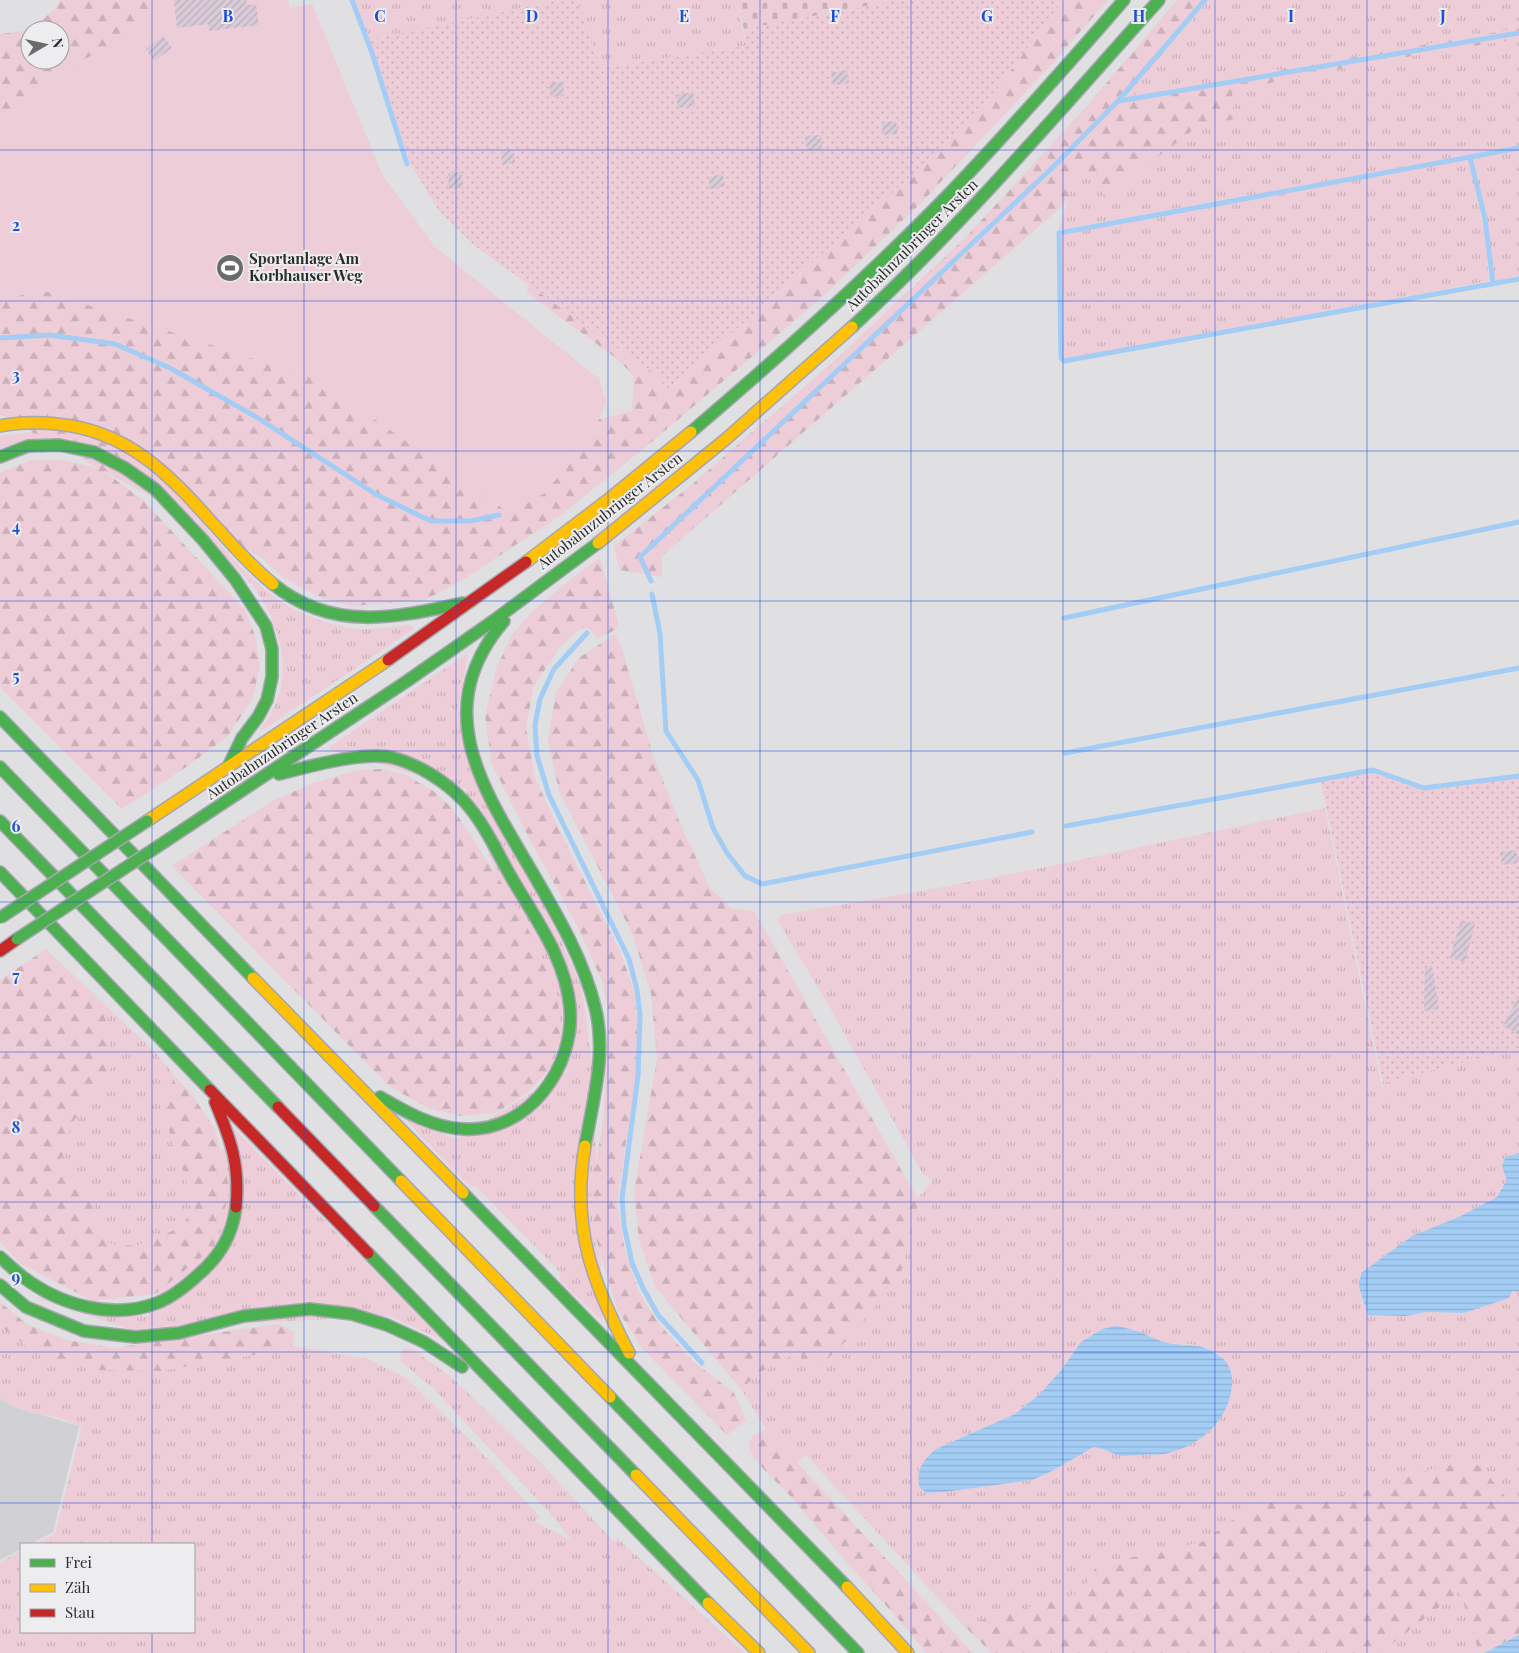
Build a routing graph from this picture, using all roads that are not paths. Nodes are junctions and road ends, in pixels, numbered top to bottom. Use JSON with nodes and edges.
{"nodes":[{"id":1,"x":1124,"y":0,"type":"edge"},
{"id":2,"x":1159,"y":0,"type":"edge"},
{"id":3,"x":0,"y":426,"type":"edge"},
{"id":4,"x":0,"y":457,"type":"edge"},
{"id":5,"x":531,"y":593,"type":"junction"},
{"id":6,"x":474,"y":601,"type":"junction"},
{"id":7,"x":0,"y":717,"type":"edge"},
{"id":8,"x":0,"y":767,"type":"edge"},
{"id":9,"x":228,"y":768,"type":"junction"},
{"id":10,"x":258,"y":780,"type":"junction"},
{"id":11,"x":0,"y":821,"type":"edge"},
{"id":12,"x":0,"y":872,"type":"edge"},
{"id":13,"x":0,"y":918,"type":"edge"},
{"id":14,"x":0,"y":951,"type":"edge"},
{"id":15,"x":352,"y":1080,"type":"junction"},
{"id":16,"x":210,"y":1089,"type":"junction"},
{"id":17,"x":0,"y":1257,"type":"edge"},
{"id":18,"x":0,"y":1285,"type":"edge"},
{"id":19,"x":643,"y":1379,"type":"junction"},
{"id":20,"x":500,"y":1390,"type":"junction"},
{"id":21,"x":759,"y":1653,"type":"edge"},
{"id":22,"x":809,"y":1653,"type":"edge"},
{"id":23,"x":858,"y":1653,"type":"edge"},
{"id":24,"x":908,"y":1653,"type":"edge"}],
"edges":[{"from":1,"to":6,"type":"highway","name":"Autobahnzubringer Arsten"},
{"from":2,"to":5,"type":"highway","name":"Autobahnzubringer Arsten"},
{"from":3,"to":6,"type":"highway"},
{"from":4,"to":9,"type":"highway"},
{"from":5,"to":10,"type":"highway","name":"Autobahnzubringer Arsten"},
{"from":5,"to":19,"type":"highway"},
{"from":6,"to":9,"type":"highway","name":"Autobahnzubringer Arsten"},
{"from":7,"to":15,"type":"highway"},
{"from":8,"to":23,"type":"highway"},
{"from":9,"to":13,"type":"highway","name":"Autobahnzubringer Arsten","bridge":true},
{"from":10,"to":14,"type":"highway","name":"Autobahnzubringer Arsten","bridge":true},
{"from":10,"to":15,"type":"highway"},
{"from":11,"to":22,"type":"highway"},
{"from":12,"to":16,"type":"highway"},
{"from":15,"to":19,"type":"highway"},
{"from":16,"to":17,"type":"highway"},
{"from":16,"to":20,"type":"highway"},
{"from":18,"to":20,"type":"highway"},
{"from":19,"to":24,"type":"highway"},
{"from":20,"to":21,"type":"highway"}]}
